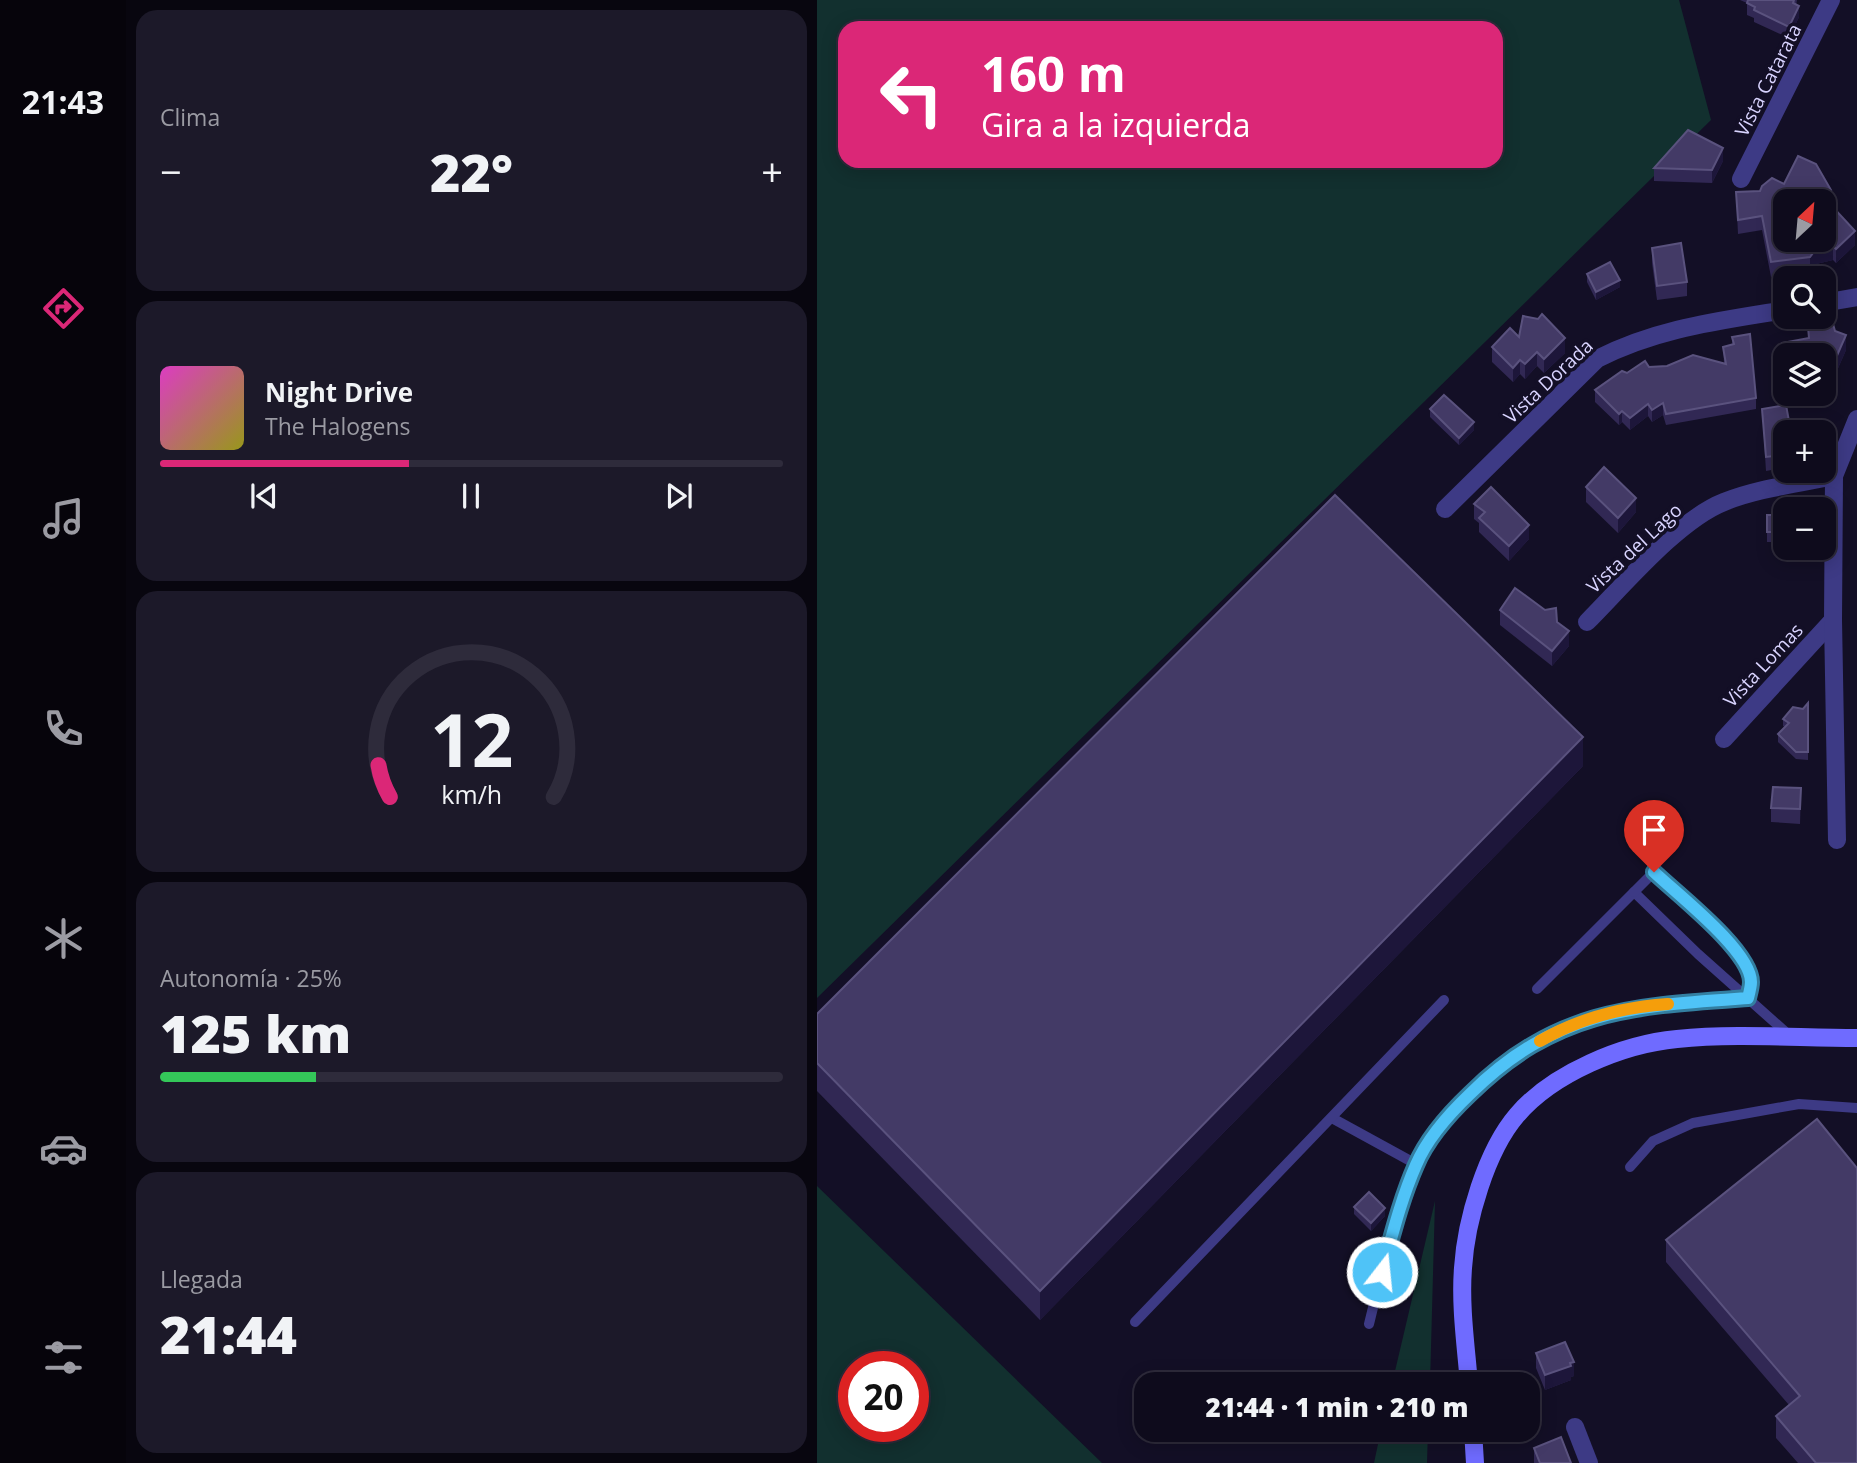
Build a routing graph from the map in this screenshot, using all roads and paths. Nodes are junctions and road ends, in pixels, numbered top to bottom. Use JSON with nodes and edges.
{"nodes":[{"id":1,"x":1831,"y":0,"type":"edge"},
{"id":2,"x":1741,"y":179,"type":"dead end"},
{"id":3,"x":1857,"y":296,"type":"edge"},
{"id":4,"x":1836,"y":300,"type":"edge"},
{"id":5,"x":1773,"y":312,"type":"edge"},
{"id":6,"x":1857,"y":419,"type":"edge"},
{"id":7,"x":1836,"y":471,"type":"edge"},
{"id":8,"x":1802,"y":483,"type":"edge"},
{"id":9,"x":1834,"y":483,"type":"edge"},
{"id":10,"x":1445,"y":509,"type":"dead end"},
{"id":11,"x":1833,"y":620,"type":"junction"},
{"id":12,"x":1587,"y":622,"type":"dead end"},
{"id":13,"x":1724,"y":739,"type":"dead end"},
{"id":14,"x":1837,"y":840,"type":"dead end"},
{"id":15,"x":1634,"y":892,"type":"junction"},
{"id":16,"x":1537,"y":989,"type":"dead end"},
{"id":17,"x":1748,"y":998,"type":"junction"},
{"id":18,"x":1444,"y":1000,"type":"dead end"},
{"id":19,"x":1793,"y":1038,"type":"junction"},
{"id":20,"x":1857,"y":1038,"type":"edge"},
{"id":21,"x":1857,"y":1108,"type":"edge"},
{"id":22,"x":1332,"y":1118,"type":"junction"},
{"id":23,"x":1416,"y":1164,"type":"junction"},
{"id":24,"x":1630,"y":1167,"type":"dead end"},
{"id":25,"x":1135,"y":1322,"type":"dead end"},
{"id":26,"x":1369,"y":1324,"type":"dead end"},
{"id":27,"x":1468,"y":1372,"type":"edge"},
{"id":28,"x":1575,"y":1427,"type":"dead end"},
{"id":29,"x":1474,"y":1442,"type":"edge"},
{"id":30,"x":1475,"y":1463,"type":"edge"},
{"id":31,"x":1589,"y":1463,"type":"edge"}],
"edges":[{"from":1,"to":2,"type":"street","name":"Vista Catarata"},
{"from":3,"to":4,"type":"street"},
{"from":5,"to":10,"type":"street","name":"Vista Dorada"},
{"from":6,"to":7,"type":"street"},
{"from":8,"to":12,"type":"street","name":"Vista del Lago"},
{"from":9,"to":11,"type":"street"},
{"from":11,"to":13,"type":"street","name":"Vista Lomas"},
{"from":11,"to":14,"type":"street"},
{"from":15,"to":16,"type":"lane"},
{"from":15,"to":17,"type":"lane"},
{"from":15,"to":17,"type":"lane"},
{"from":17,"to":19,"type":"lane"},
{"from":17,"to":23,"type":"lane"},
{"from":18,"to":22,"type":"lane"},
{"from":19,"to":20,"type":"main road"},
{"from":19,"to":27,"type":"main road"},
{"from":21,"to":24,"type":"lane"},
{"from":22,"to":23,"type":"lane"},
{"from":22,"to":25,"type":"lane"},
{"from":23,"to":26,"type":"lane"},
{"from":28,"to":31,"type":"street"},
{"from":29,"to":30,"type":"main road"}]}
